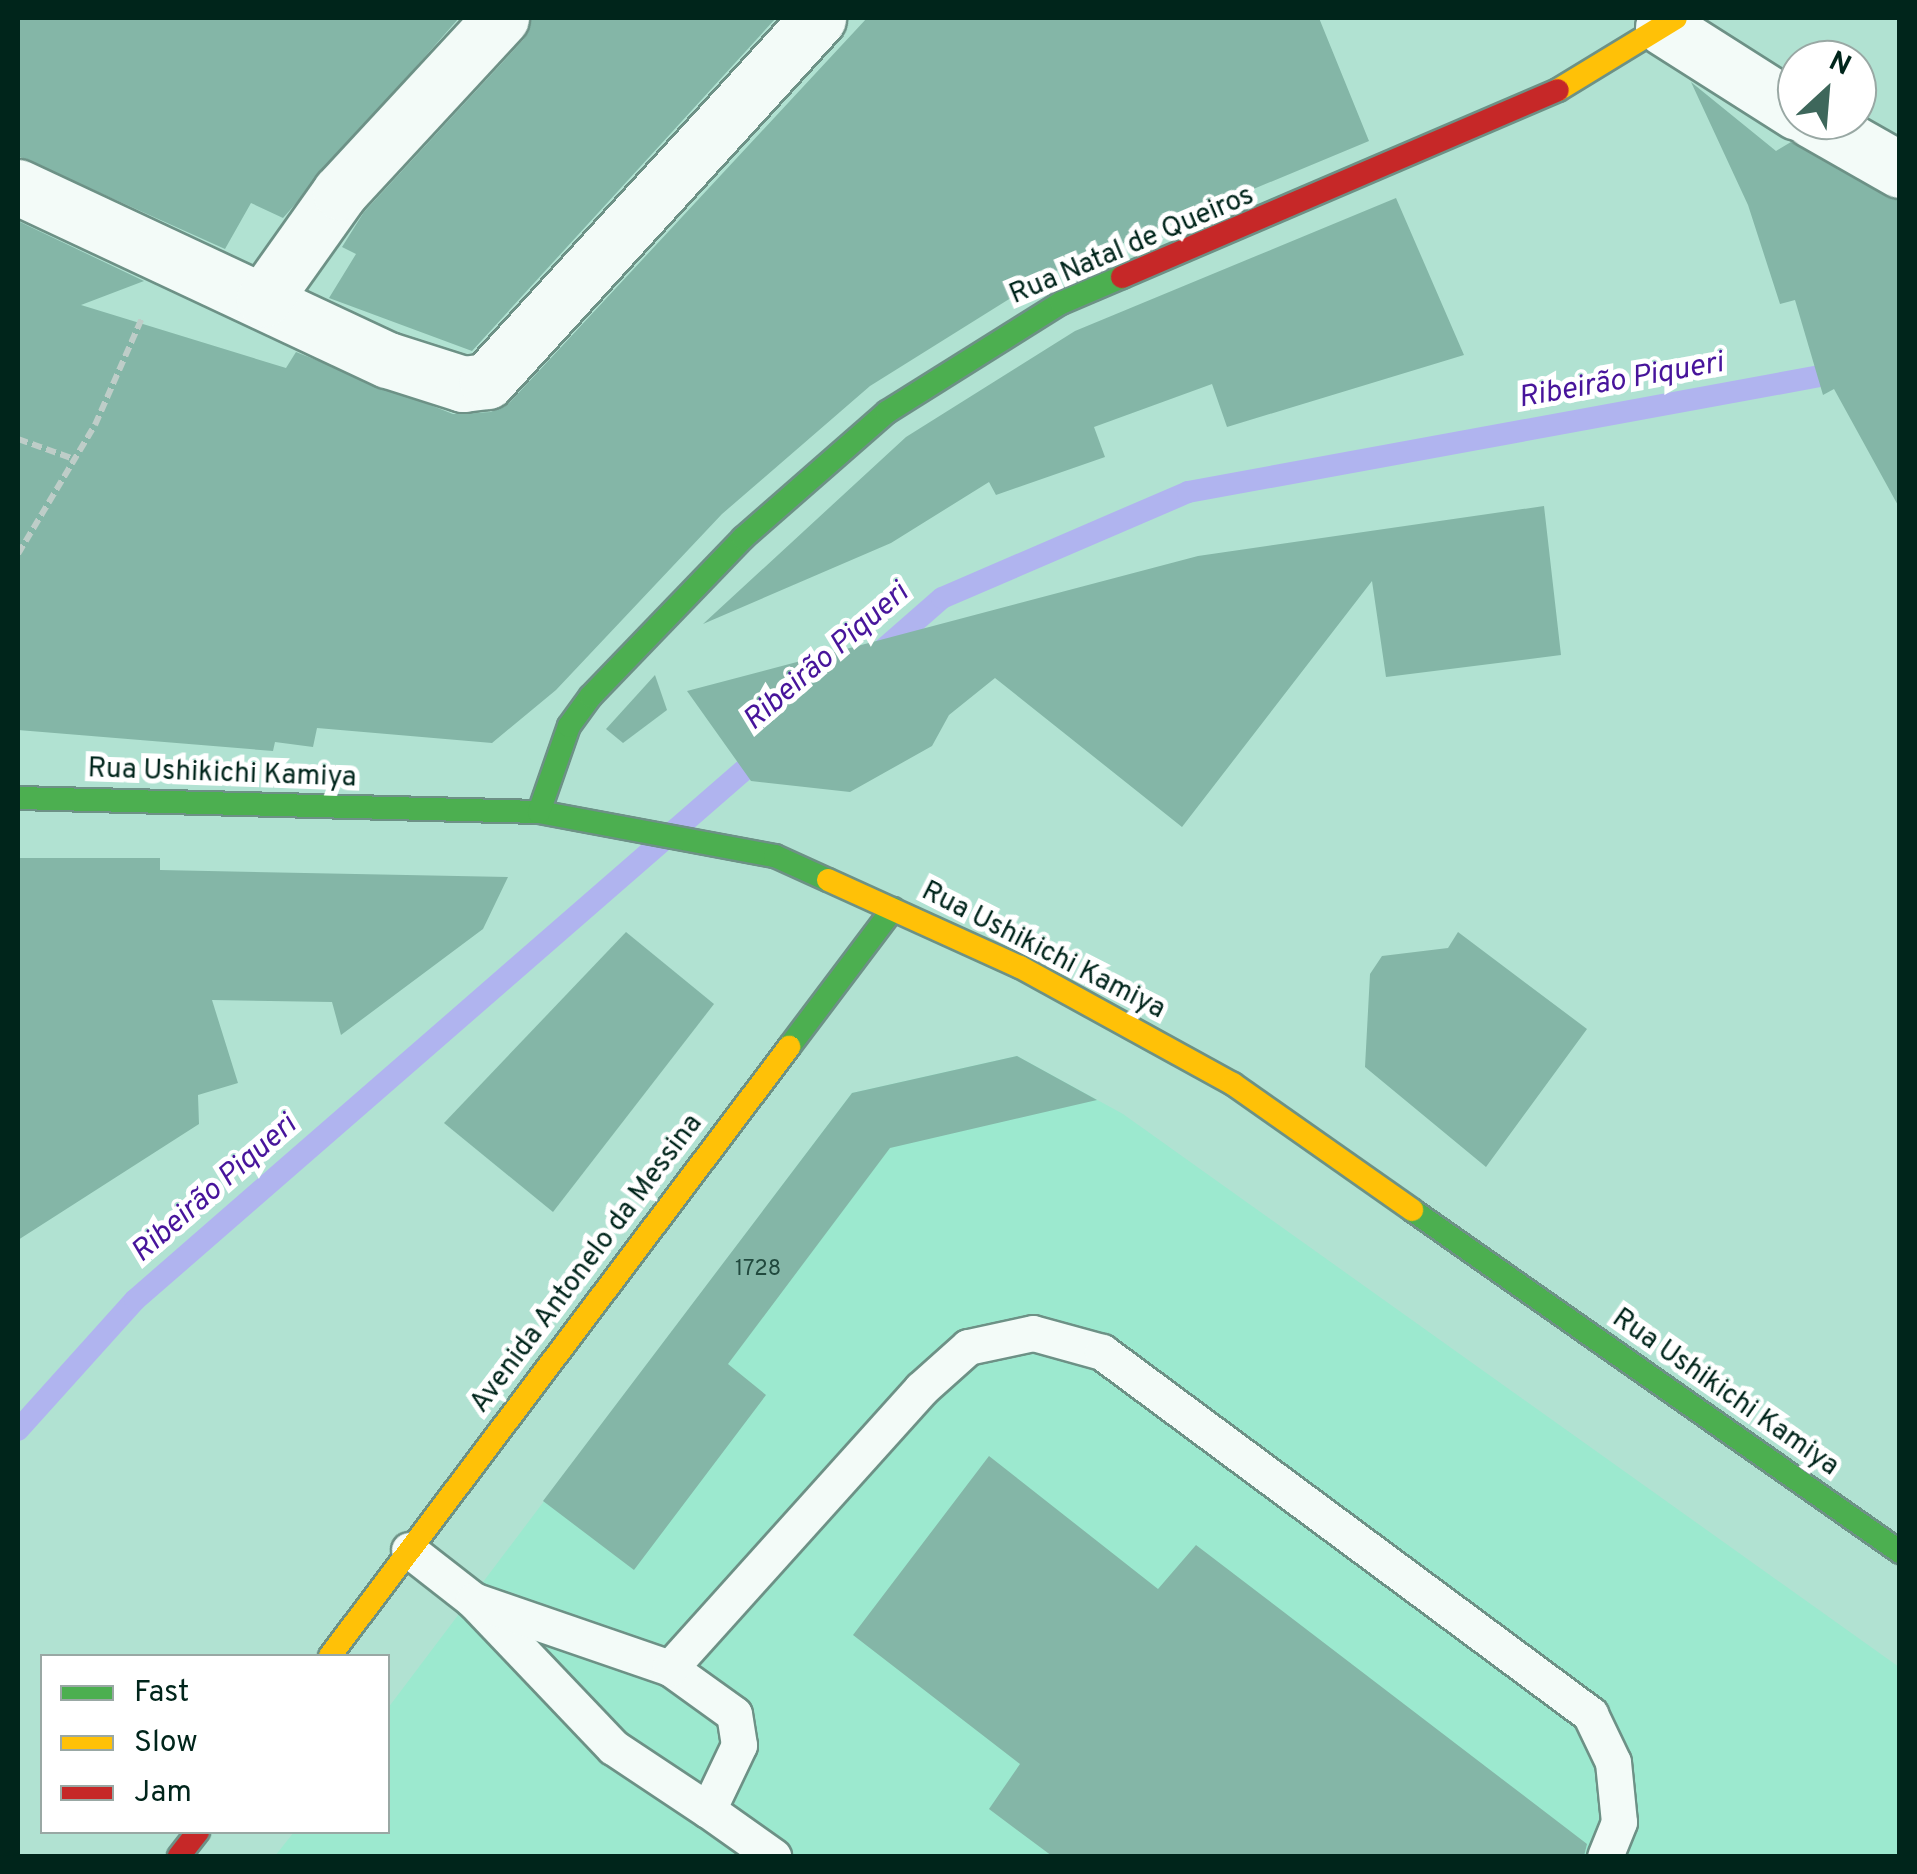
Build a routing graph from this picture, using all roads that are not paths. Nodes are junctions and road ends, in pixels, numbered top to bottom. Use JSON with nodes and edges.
{"nodes":[{"id":1,"x":501,"y":18,"type":"edge"},
{"id":2,"x":818,"y":18,"type":"edge"},
{"id":3,"x":1670,"y":22,"type":"edge"},
{"id":4,"x":1777,"y":98,"type":"edge"},
{"id":5,"x":1847,"y":140,"type":"edge"},
{"id":6,"x":1900,"y":170,"type":"edge"},
{"id":7,"x":18,"y":186,"type":"edge"},
{"id":8,"x":264,"y":299,"type":"junction"},
{"id":9,"x":18,"y":798,"type":"edge"},
{"id":10,"x":539,"y":812,"type":"junction"},
{"id":11,"x":893,"y":909,"type":"junction"},
{"id":12,"x":409,"y":1550,"type":"junction"},
{"id":13,"x":1900,"y":1552,"type":"edge"},
{"id":14,"x":473,"y":1600,"type":"junction"},
{"id":15,"x":331,"y":1654,"type":"edge"},
{"id":16,"x":670,"y":1668,"type":"junction"},
{"id":17,"x":708,"y":1810,"type":"junction"},
{"id":18,"x":196,"y":1834,"type":"edge"},
{"id":19,"x":179,"y":1856,"type":"edge"},
{"id":20,"x":773,"y":1856,"type":"edge"},
{"id":21,"x":1605,"y":1856,"type":"edge"}],
"edges":[{"from":1,"to":8,"type":"street"},
{"from":2,"to":8,"type":"street"},
{"from":3,"to":4,"type":"street"},
{"from":3,"to":10,"type":"street","name":"Rua Natal de Queiros"},
{"from":5,"to":6,"type":"street"},
{"from":7,"to":8,"type":"street"},
{"from":9,"to":10,"type":"street","name":"Rua Ushikichi Kamiya"},
{"from":10,"to":11,"type":"street","name":"Rua Ushikichi Kamiya"},
{"from":11,"to":12,"type":"street","name":"Avenida Antonelo da Messina"},
{"from":11,"to":13,"type":"street","name":"Rua Ushikichi Kamiya"},
{"from":12,"to":14,"type":"lane"},
{"from":12,"to":15,"type":"street","name":"Avenida Antonelo da Messina"},
{"from":14,"to":16,"type":"lane"},
{"from":14,"to":17,"type":"lane"},
{"from":16,"to":17,"type":"lane"},
{"from":16,"to":21,"type":"lane"},
{"from":17,"to":20,"type":"lane"},
{"from":18,"to":19,"type":"street"}]}
